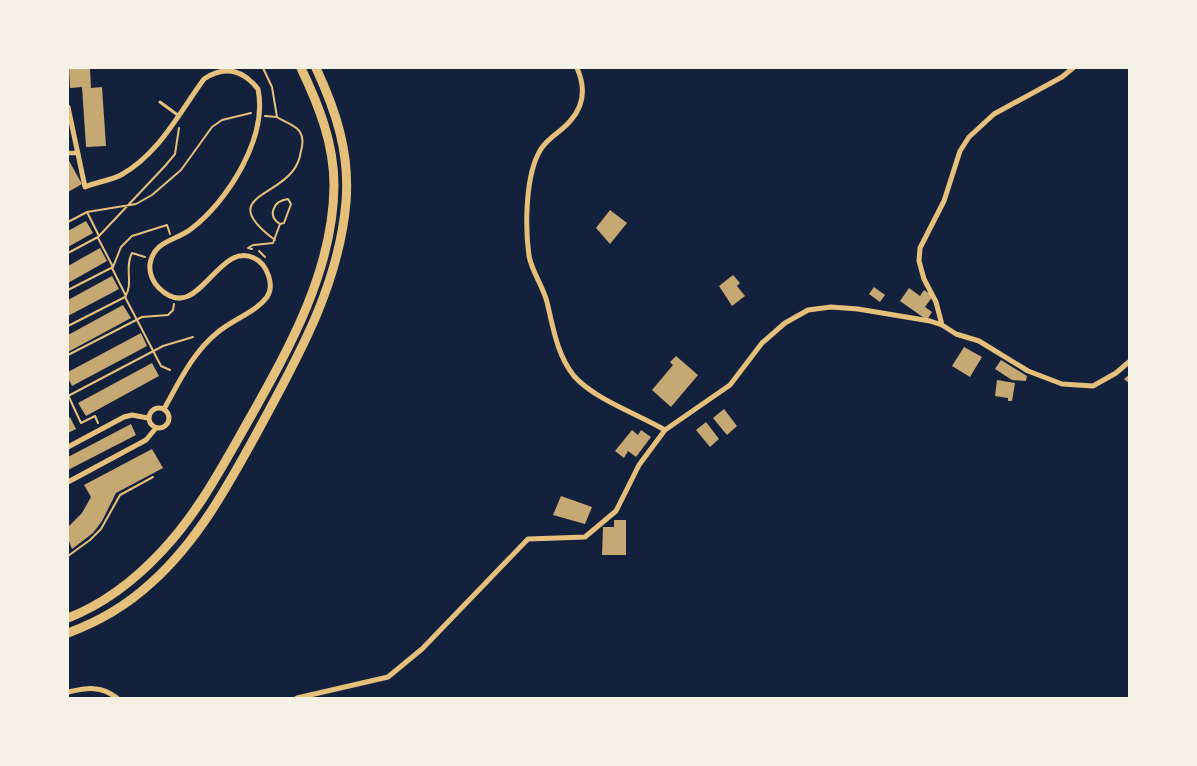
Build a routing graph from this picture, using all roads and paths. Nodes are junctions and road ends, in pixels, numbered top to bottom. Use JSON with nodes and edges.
{"nodes":[{"id":1,"x":263,"y":68,"type":"edge"},
{"id":2,"x":301,"y":68,"type":"edge"},
{"id":3,"x":316,"y":68,"type":"edge"},
{"id":4,"x":577,"y":68,"type":"edge"},
{"id":5,"x":1072,"y":68,"type":"edge"},
{"id":6,"x":160,"y":102,"type":"dead end"},
{"id":7,"x":68,"y":106,"type":"edge"},
{"id":8,"x":254,"y":114,"type":"dead end"},
{"id":9,"x":179,"y":116,"type":"junction"},
{"id":10,"x":264,"y":116,"type":"dead end"},
{"id":11,"x":277,"y":117,"type":"junction"},
{"id":12,"x":68,"y":153,"type":"edge"},
{"id":13,"x":78,"y":153,"type":"junction"},
{"id":14,"x":126,"y":206,"type":"junction"},
{"id":15,"x":87,"y":212,"type":"junction"},
{"id":16,"x":68,"y":222,"type":"edge"},
{"id":17,"x":280,"y":224,"type":"junction"},
{"id":18,"x":99,"y":236,"type":"junction"},
{"id":19,"x":172,"y":238,"type":"junction"},
{"id":20,"x":275,"y":240,"type":"junction"},
{"id":21,"x":68,"y":254,"type":"edge"},
{"id":22,"x":152,"y":260,"type":"junction"},
{"id":23,"x":260,"y":262,"type":"junction"},
{"id":24,"x":112,"y":267,"type":"junction"},
{"id":25,"x":68,"y":290,"type":"edge"},
{"id":26,"x":126,"y":296,"type":"junction"},
{"id":27,"x":175,"y":297,"type":"junction"},
{"id":28,"x":136,"y":319,"type":"junction"},
{"id":29,"x":942,"y":325,"type":"junction"},
{"id":30,"x":68,"y":326,"type":"edge"},
{"id":31,"x":193,"y":337,"type":"dead end"},
{"id":32,"x":153,"y":352,"type":"junction"},
{"id":33,"x":68,"y":355,"type":"edge"},
{"id":34,"x":1130,"y":361,"type":"edge"},
{"id":35,"x":170,"y":370,"type":"dead end"},
{"id":36,"x":68,"y":396,"type":"edge"},
{"id":37,"x":69,"y":401,"type":"edge"},
{"id":38,"x":164,"y":409,"type":"junction"},
{"id":39,"x":148,"y":418,"type":"junction"},
{"id":40,"x":156,"y":428,"type":"junction"},
{"id":41,"x":101,"y":430,"type":"junction"},
{"id":42,"x":665,"y":430,"type":"junction"},
{"id":43,"x":68,"y":446,"type":"edge"},
{"id":44,"x":153,"y":477,"type":"dead end"},
{"id":45,"x":68,"y":482,"type":"edge"},
{"id":46,"x":68,"y":556,"type":"edge"},
{"id":47,"x":68,"y":618,"type":"edge"},
{"id":48,"x":68,"y":633,"type":"edge"},
{"id":49,"x":68,"y":692,"type":"edge"},
{"id":50,"x":117,"y":698,"type":"edge"},
{"id":51,"x":297,"y":698,"type":"edge"}],
"edges":[{"from":1,"to":11,"type":"path"},
{"from":2,"to":47,"type":"main road"},
{"from":3,"to":48,"type":"main road"},
{"from":4,"to":42,"type":"street"},
{"from":5,"to":29,"type":"street"},
{"from":6,"to":9,"type":"lane"},
{"from":7,"to":13,"type":"street"},
{"from":8,"to":14,"type":"path"},
{"from":9,"to":13,"type":"street"},
{"from":9,"to":14,"type":"path"},
{"from":9,"to":19,"type":"street"},
{"from":10,"to":11,"type":"path"},
{"from":11,"to":20,"type":"path"},
{"from":12,"to":13,"type":"street"},
{"from":14,"to":15,"type":"path"},
{"from":14,"to":18,"type":"path"},
{"from":15,"to":16,"type":"path"},
{"from":15,"to":18,"type":"path"},
{"from":17,"to":17,"type":"path"},
{"from":17,"to":20,"type":"path"},
{"from":18,"to":21,"type":"path"},
{"from":18,"to":24,"type":"path"},
{"from":19,"to":22,"type":"street"},
{"from":19,"to":24,"type":"path"},
{"from":20,"to":23,"type":"path"},
{"from":22,"to":26,"type":"path"},
{"from":22,"to":27,"type":"street"},
{"from":23,"to":27,"type":"street"},
{"from":23,"to":38,"type":"street"},
{"from":24,"to":25,"type":"path"},
{"from":24,"to":26,"type":"path"},
{"from":26,"to":28,"type":"path"},
{"from":26,"to":30,"type":"path"},
{"from":27,"to":28,"type":"path"},
{"from":28,"to":32,"type":"path"},
{"from":28,"to":33,"type":"path"},
{"from":29,"to":34,"type":"street"},
{"from":29,"to":42,"type":"street"},
{"from":31,"to":32,"type":"path"},
{"from":32,"to":35,"type":"path"},
{"from":32,"to":36,"type":"path"},
{"from":36,"to":37,"type":"path"},
{"from":37,"to":41,"type":"path"},
{"from":38,"to":39,"type":"street"},
{"from":38,"to":40,"type":"street"},
{"from":39,"to":40,"type":"street"},
{"from":39,"to":41,"type":"street"},
{"from":40,"to":45,"type":"street"},
{"from":41,"to":43,"type":"street"},
{"from":42,"to":51,"type":"street"},
{"from":44,"to":46,"type":"path"},
{"from":49,"to":50,"type":"street"}]}
